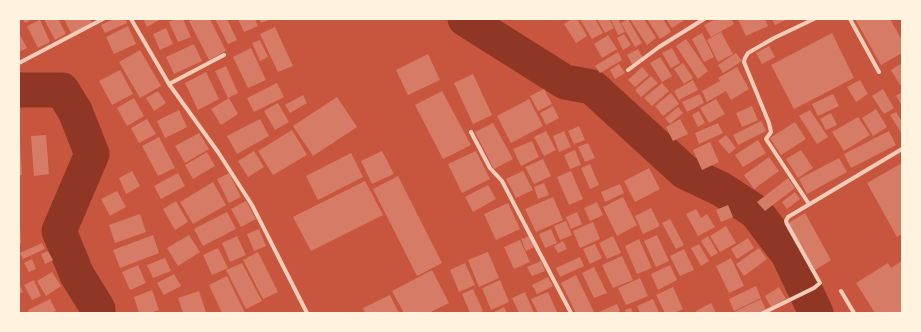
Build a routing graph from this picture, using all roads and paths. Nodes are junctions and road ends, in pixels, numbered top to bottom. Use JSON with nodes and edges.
{"nodes":[{"id":1,"x":103,"y":19,"type":"edge"},
{"id":2,"x":131,"y":19,"type":"edge"},
{"id":3,"x":704,"y":19,"type":"edge"},
{"id":4,"x":814,"y":19,"type":"edge"},
{"id":5,"x":850,"y":19,"type":"edge"},
{"id":6,"x":224,"y":55,"type":"dead end"},
{"id":7,"x":19,"y":63,"type":"edge"},
{"id":8,"x":628,"y":70,"type":"dead end"},
{"id":9,"x":879,"y":72,"type":"dead end"},
{"id":10,"x":169,"y":84,"type":"junction"},
{"id":11,"x":471,"y":132,"type":"dead end"},
{"id":12,"x":902,"y":149,"type":"edge"},
{"id":13,"x":809,"y":204,"type":"junction"},
{"id":14,"x":841,"y":291,"type":"dead end"},
{"id":15,"x":307,"y":313,"type":"edge"},
{"id":16,"x":571,"y":313,"type":"edge"},
{"id":17,"x":764,"y":313,"type":"edge"},
{"id":18,"x":854,"y":313,"type":"edge"}],
"edges":[{"from":1,"to":7,"type":"street"},
{"from":2,"to":10,"type":"street"},
{"from":3,"to":8,"type":"street"},
{"from":4,"to":13,"type":"street"},
{"from":5,"to":9,"type":"street"},
{"from":6,"to":10,"type":"street"},
{"from":10,"to":15,"type":"street"},
{"from":11,"to":16,"type":"street"},
{"from":12,"to":13,"type":"street"},
{"from":13,"to":17,"type":"street"},
{"from":14,"to":18,"type":"street"}]}
